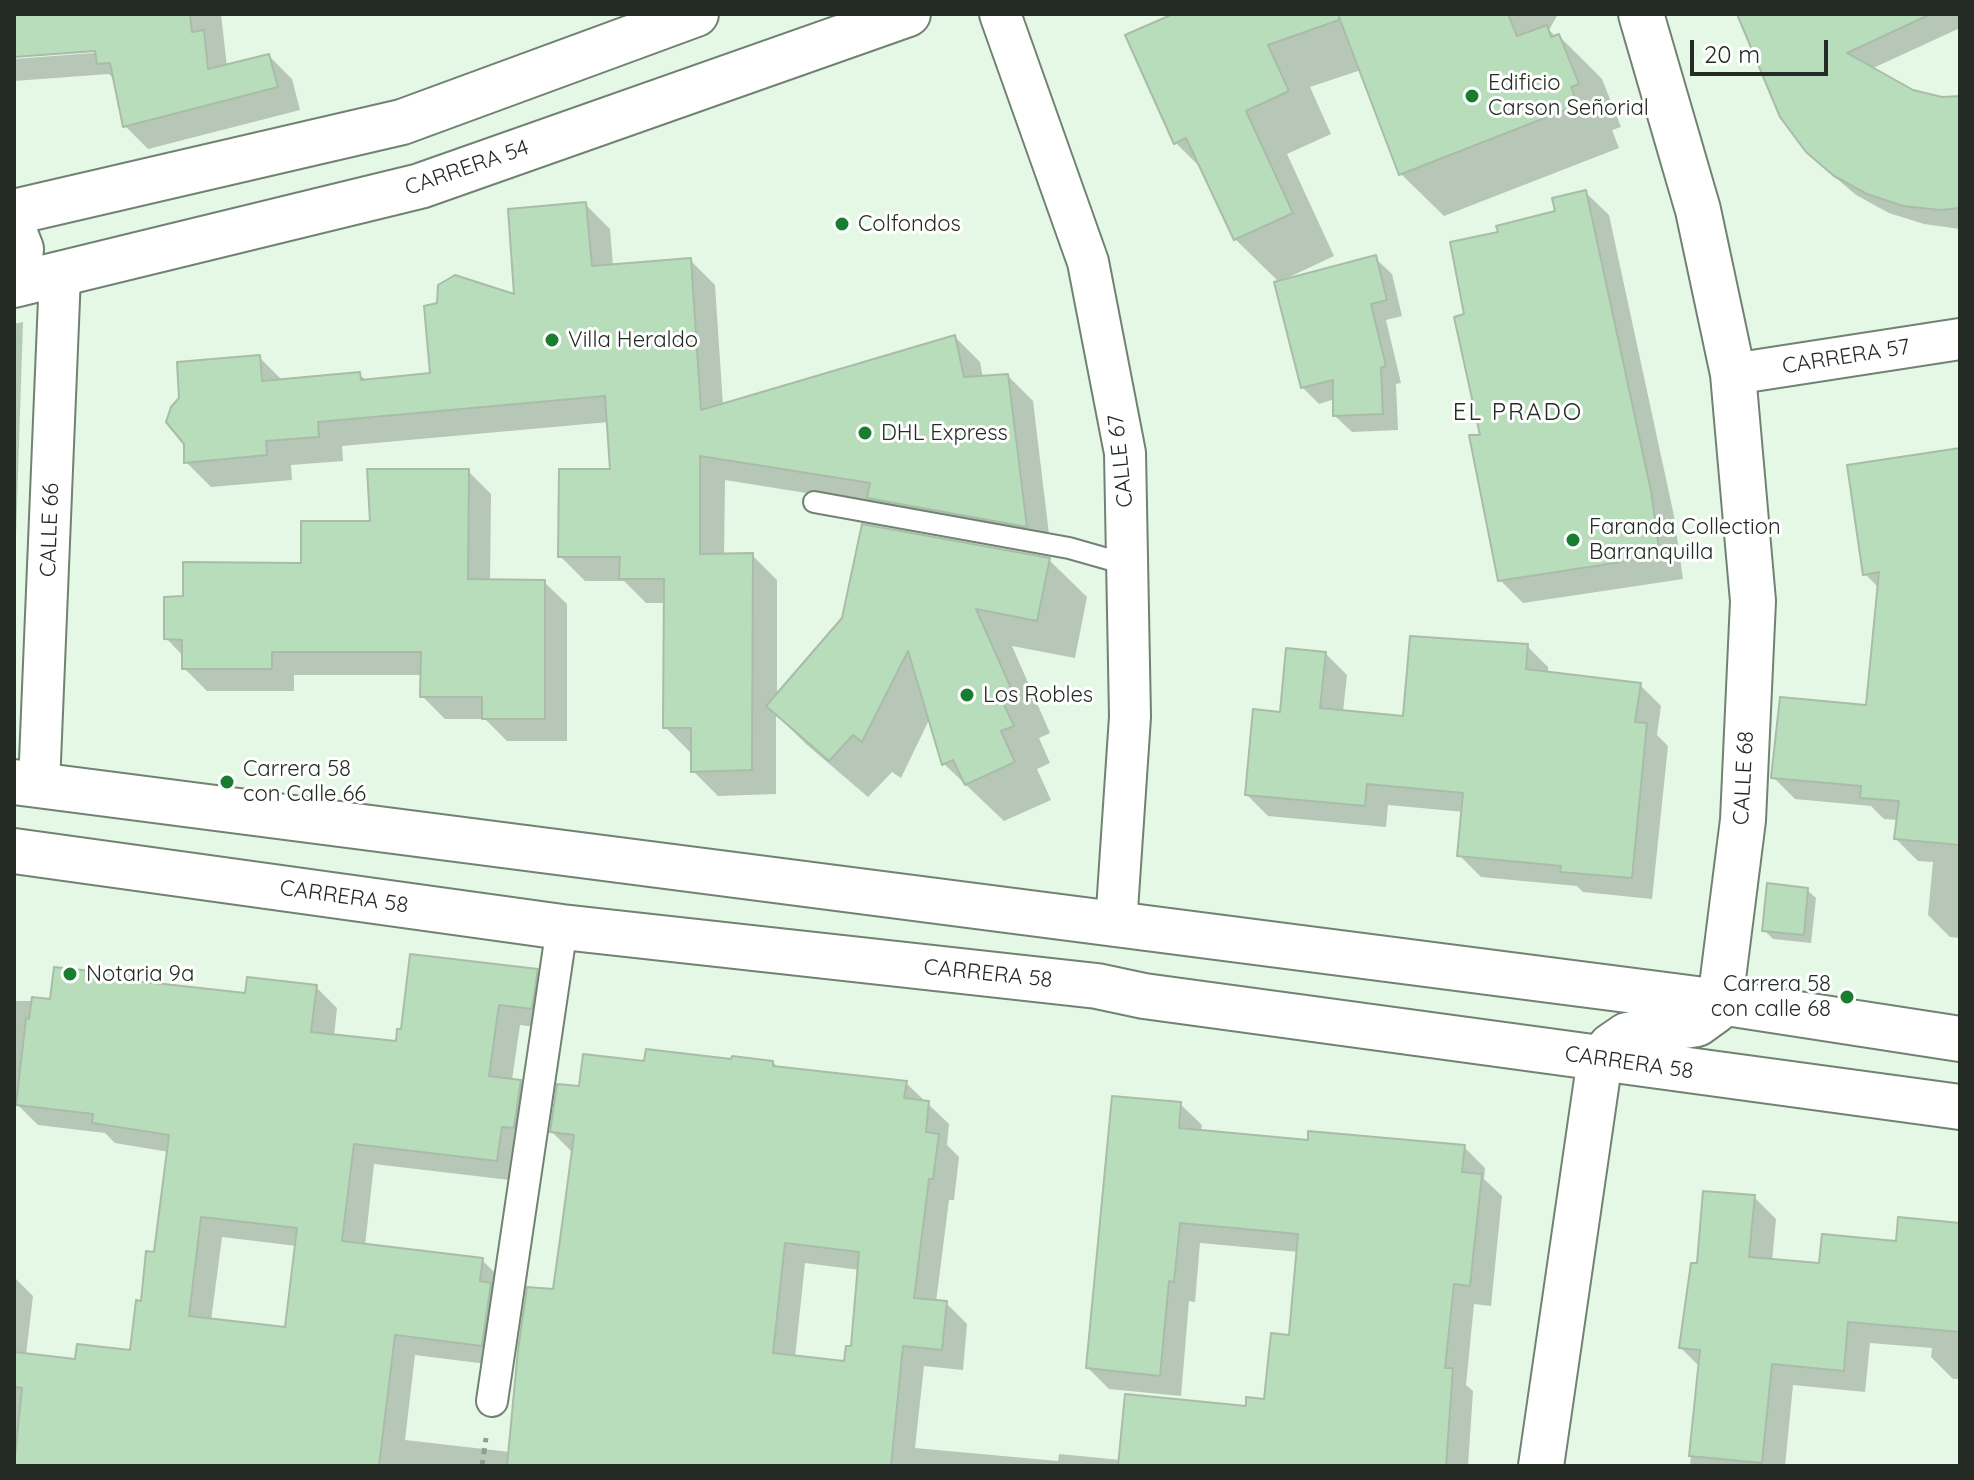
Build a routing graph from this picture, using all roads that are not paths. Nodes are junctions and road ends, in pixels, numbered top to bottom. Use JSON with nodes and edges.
{"nodes":[{"id":1,"x":696,"y":14,"type":"edge"},
{"id":2,"x":908,"y":14,"type":"edge"},
{"id":3,"x":1000,"y":14,"type":"edge"},
{"id":4,"x":1641,"y":14,"type":"edge"},
{"id":5,"x":93,"y":194,"type":"junction"},
{"id":6,"x":14,"y":212,"type":"edge"},
{"id":7,"x":14,"y":231,"type":"edge"},
{"id":8,"x":102,"y":264,"type":"junction"},
{"id":9,"x":14,"y":274,"type":"edge"},
{"id":10,"x":60,"y":275,"type":"junction"},
{"id":11,"x":14,"y":285,"type":"edge"},
{"id":12,"x":1960,"y":339,"type":"edge"},
{"id":13,"x":1733,"y":374,"type":"junction"},
{"id":14,"x":814,"y":502,"type":"dead end"},
{"id":15,"x":1129,"y":565,"type":"junction"},
{"id":16,"x":37,"y":785,"type":"edge"},
{"id":17,"x":14,"y":841,"type":"edge"},
{"id":18,"x":14,"y":851,"type":"edge"},
{"id":19,"x":66,"y":859,"type":"junction"},
{"id":20,"x":1125,"y":926,"type":"junction"},
{"id":21,"x":562,"y":927,"type":"junction"},
{"id":22,"x":1097,"y":986,"type":"junction"},
{"id":23,"x":1144,"y":996,"type":"junction"},
{"id":24,"x":1720,"y":1002,"type":"junction"},
{"id":25,"x":1960,"y":1039,"type":"edge"},
{"id":26,"x":1600,"y":1059,"type":"junction"},
{"id":27,"x":1960,"y":1107,"type":"edge"},
{"id":28,"x":492,"y":1401,"type":"dead end"},
{"id":29,"x":1541,"y":1466,"type":"edge"}],
"edges":[{"from":1,"to":5,"type":"street"},
{"from":2,"to":8,"type":"street","name":"CARRERA 54"},
{"from":3,"to":15,"type":"street","name":"CALLE 67"},
{"from":4,"to":13,"type":"street","name":"CALLE 68"},
{"from":5,"to":6,"type":"street"},
{"from":5,"to":8,"type":"street"},
{"from":7,"to":9,"type":"street"},
{"from":8,"to":10,"type":"street","name":"CARRERA 54"},
{"from":10,"to":11,"type":"street","name":"CARRERA 54"},
{"from":10,"to":16,"type":"street","name":"CALLE 66"},
{"from":12,"to":13,"type":"street","name":"CARRERA 57"},
{"from":13,"to":24,"type":"street","name":"CALLE 68"},
{"from":14,"to":15,"type":"lane"},
{"from":15,"to":20,"type":"street","name":"CALLE 67"},
{"from":16,"to":17,"type":"street"},
{"from":16,"to":19,"type":"street"},
{"from":16,"to":20,"type":"street"},
{"from":18,"to":19,"type":"street","name":"CARRERA 58"},
{"from":19,"to":21,"type":"street","name":"CARRERA 58"},
{"from":20,"to":22,"type":"street"},
{"from":20,"to":23,"type":"street"},
{"from":20,"to":24,"type":"street"},
{"from":21,"to":22,"type":"street","name":"CARRERA 58"},
{"from":21,"to":28,"type":"street"},
{"from":22,"to":23,"type":"street","name":"CARRERA 58"},
{"from":23,"to":26,"type":"street","name":"CARRERA 58"},
{"from":24,"to":25,"type":"street"},
{"from":24,"to":26,"type":"street"},
{"from":26,"to":27,"type":"street","name":"CARRERA 58"},
{"from":26,"to":29,"type":"street"}]}
